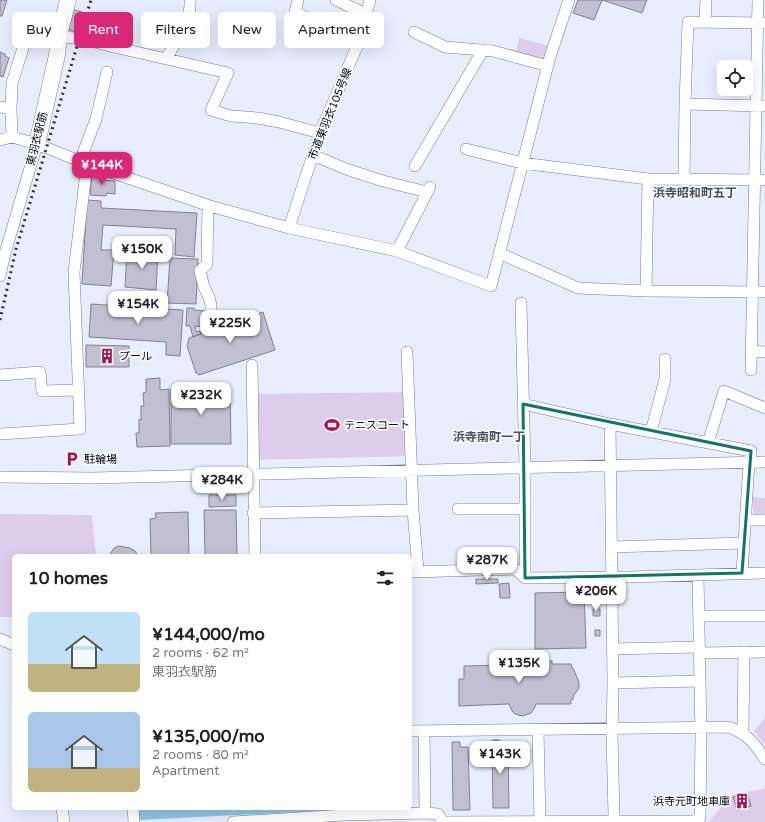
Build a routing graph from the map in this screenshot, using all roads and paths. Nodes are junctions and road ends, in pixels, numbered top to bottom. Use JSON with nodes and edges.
{"nodes":[{"id":1,"x":68,"y":0,"type":"edge"},
{"id":2,"x":190,"y":0,"type":"edge"},
{"id":3,"x":298,"y":0,"type":"edge"},
{"id":4,"x":336,"y":0,"type":"edge"},
{"id":5,"x":370,"y":0,"type":"edge"},
{"id":6,"x":569,"y":0,"type":"edge"},
{"id":7,"x":706,"y":0,"type":"edge"},
{"id":8,"x":758,"y":0,"type":"edge"},
{"id":9,"x":65,"y":12,"type":"edge"},
{"id":10,"x":295,"y":12,"type":"edge"},
{"id":11,"x":362,"y":12,"type":"edge"},
{"id":12,"x":367,"y":12,"type":"edge"},
{"id":13,"x":705,"y":22,"type":"junction"},
{"id":14,"x":761,"y":23,"type":"edge"},
{"id":15,"x":414,"y":32,"type":"dead end"},
{"id":16,"x":66,"y":36,"type":"edge"},
{"id":17,"x":23,"y":48,"type":"edge"},
{"id":18,"x":58,"y":48,"type":"edge"},
{"id":19,"x":356,"y":48,"type":"edge"},
{"id":20,"x":483,"y":50,"type":"junction"},
{"id":21,"x":166,"y":58,"type":"junction"},
{"id":22,"x":548,"y":66,"type":"junction"},
{"id":23,"x":107,"y":72,"type":"dead end"},
{"id":24,"x":685,"y":104,"type":"junction"},
{"id":25,"x":760,"y":106,"type":"edge"},
{"id":26,"x":5,"y":108,"type":"edge"},
{"id":27,"x":320,"y":133,"type":"junction"},
{"id":28,"x":12,"y":137,"type":"junction"},
{"id":29,"x":0,"y":140,"type":"edge"},
{"id":30,"x":37,"y":144,"type":"junction"},
{"id":31,"x":466,"y":149,"type":"dead end"},
{"id":32,"x":313,"y":155,"type":"junction"},
{"id":33,"x":84,"y":163,"type":"junction"},
{"id":34,"x":522,"y":163,"type":"junction"},
{"id":35,"x":415,"y":166,"type":"dead end"},
{"id":36,"x":648,"y":179,"type":"junction"},
{"id":37,"x":684,"y":179,"type":"junction"},
{"id":38,"x":754,"y":180,"type":"junction"},
{"id":39,"x":765,"y":180,"type":"edge"},
{"id":40,"x":208,"y":205,"type":"junction"},
{"id":41,"x":289,"y":228,"type":"junction"},
{"id":42,"x":397,"y":251,"type":"junction"},
{"id":43,"x":499,"y":253,"type":"junction"},
{"id":44,"x":0,"y":276,"type":"edge"},
{"id":45,"x":646,"y":291,"type":"junction"},
{"id":46,"x":752,"y":292,"type":"junction"},
{"id":47,"x":765,"y":292,"type":"edge"},
{"id":48,"x":521,"y":303,"type":"dead end"},
{"id":49,"x":211,"y":325,"type":"dead end"},
{"id":50,"x":407,"y":352,"type":"dead end"},
{"id":51,"x":751,"y":352,"type":"junction"},
{"id":52,"x":765,"y":352,"type":"edge"},
{"id":53,"x":665,"y":359,"type":"dead end"},
{"id":54,"x":252,"y":366,"type":"dead end"},
{"id":55,"x":751,"y":370,"type":"dead end"},
{"id":56,"x":0,"y":375,"type":"edge"},
{"id":57,"x":79,"y":390,"type":"junction"},
{"id":58,"x":523,"y":404,"type":"junction"},
{"id":59,"x":765,"y":408,"type":"edge"},
{"id":60,"x":610,"y":424,"type":"junction"},
{"id":61,"x":651,"y":432,"type":"junction"},
{"id":62,"x":0,"y":434,"type":"edge"},
{"id":63,"x":708,"y":443,"type":"junction"},
{"id":64,"x":749,"y":462,"type":"junction"},
{"id":65,"x":765,"y":462,"type":"edge"},
{"id":66,"x":610,"y":466,"type":"junction"},
{"id":67,"x":525,"y":468,"type":"junction"},
{"id":68,"x":411,"y":470,"type":"junction"},
{"id":69,"x":253,"y":473,"type":"junction"},
{"id":70,"x":0,"y":478,"type":"edge"},
{"id":71,"x":525,"y":508,"type":"junction"},
{"id":72,"x":458,"y":509,"type":"dead end"},
{"id":73,"x":413,"y":510,"type":"junction"},
{"id":74,"x":253,"y":513,"type":"junction"},
{"id":75,"x":746,"y":520,"type":"junction"},
{"id":76,"x":765,"y":520,"type":"edge"},
{"id":77,"x":744,"y":543,"type":"junction"},
{"id":78,"x":612,"y":547,"type":"junction"},
{"id":79,"x":255,"y":554,"type":"edge"},
{"id":80,"x":414,"y":571,"type":"edge"},
{"id":81,"x":765,"y":572,"type":"edge"},
{"id":82,"x":742,"y":573,"type":"junction"},
{"id":83,"x":698,"y":575,"type":"junction"},
{"id":84,"x":612,"y":576,"type":"junction"},
{"id":85,"x":526,"y":578,"type":"junction"},
{"id":86,"x":699,"y":616,"type":"junction"},
{"id":87,"x":765,"y":616,"type":"edge"},
{"id":88,"x":0,"y":639,"type":"edge"},
{"id":89,"x":12,"y":644,"type":"edge"},
{"id":90,"x":613,"y":649,"type":"junction"},
{"id":91,"x":699,"y":650,"type":"junction"},
{"id":92,"x":744,"y":652,"type":"junction"},
{"id":93,"x":765,"y":652,"type":"edge"},
{"id":94,"x":699,"y":681,"type":"junction"},
{"id":95,"x":613,"y":683,"type":"junction"},
{"id":96,"x":700,"y":728,"type":"junction"},
{"id":97,"x":613,"y":729,"type":"junction"},
{"id":98,"x":538,"y":730,"type":"junction"},
{"id":99,"x":412,"y":731,"type":"edge"},
{"id":100,"x":424,"y":731,"type":"junction"},
{"id":101,"x":743,"y":733,"type":"junction"},
{"id":102,"x":765,"y":759,"type":"edge"},
{"id":103,"x":62,"y":810,"type":"edge"},
{"id":104,"x":133,"y":810,"type":"edge"},
{"id":105,"x":383,"y":811,"type":"edge"},
{"id":106,"x":425,"y":813,"type":"junction"},
{"id":107,"x":345,"y":815,"type":"edge"},
{"id":108,"x":275,"y":821,"type":"edge"},
{"id":109,"x":64,"y":822,"type":"edge"},
{"id":110,"x":134,"y":822,"type":"edge"},
{"id":111,"x":232,"y":822,"type":"edge"},
{"id":112,"x":442,"y":822,"type":"edge"},
{"id":113,"x":530,"y":822,"type":"edge"},
{"id":114,"x":540,"y":822,"type":"edge"},
{"id":115,"x":595,"y":822,"type":"edge"},
{"id":116,"x":615,"y":822,"type":"edge"},
{"id":117,"x":645,"y":822,"type":"edge"}],
"edges":[{"from":1,"to":9,"type":"street","name":"東羽衣駅筋"},
{"from":2,"to":21,"type":"street"},
{"from":3,"to":10,"type":"street"},
{"from":4,"to":11,"type":"street"},
{"from":5,"to":12,"type":"street","name":"市道東羽衣105号線"},
{"from":6,"to":22,"type":"street"},
{"from":7,"to":13,"type":"street"},
{"from":8,"to":14,"type":"street"},
{"from":13,"to":14,"type":"street"},
{"from":13,"to":24,"type":"street"},
{"from":14,"to":25,"type":"street"},
{"from":15,"to":20,"type":"street"},
{"from":16,"to":21,"type":"street"},
{"from":17,"to":26,"type":"street"},
{"from":18,"to":30,"type":"street","name":"東羽衣駅筋"},
{"from":19,"to":27,"type":"street","name":"市道東羽衣105号線"},
{"from":20,"to":22,"type":"street"},
{"from":20,"to":35,"type":"street"},
{"from":21,"to":27,"type":"street"},
{"from":22,"to":34,"type":"street"},
{"from":23,"to":33,"type":"street"},
{"from":24,"to":25,"type":"street"},
{"from":24,"to":37,"type":"street"},
{"from":25,"to":38,"type":"street"},
{"from":26,"to":28,"type":"street"},
{"from":27,"to":32,"type":"street","name":"市道東羽衣105号線"},
{"from":28,"to":29,"type":"street"},
{"from":28,"to":30,"type":"street"},
{"from":30,"to":33,"type":"street"},
{"from":30,"to":44,"type":"street","name":"東羽衣駅筋"},
{"from":31,"to":34,"type":"street"},
{"from":32,"to":41,"type":"street","name":"市道東羽衣105号線"},
{"from":32,"to":42,"type":"street"},
{"from":33,"to":40,"type":"street"},
{"from":33,"to":57,"type":"street"},
{"from":34,"to":36,"type":"street"},
{"from":34,"to":43,"type":"street"},
{"from":36,"to":37,"type":"street"},
{"from":36,"to":45,"type":"street"},
{"from":37,"to":38,"type":"street"},
{"from":38,"to":39,"type":"street"},
{"from":38,"to":46,"type":"street"},
{"from":40,"to":41,"type":"street"},
{"from":40,"to":49,"type":"street"},
{"from":41,"to":42,"type":"street"},
{"from":42,"to":43,"type":"street"},
{"from":43,"to":45,"type":"street"},
{"from":45,"to":46,"type":"street"},
{"from":46,"to":47,"type":"street"},
{"from":46,"to":51,"type":"street"},
{"from":48,"to":58,"type":"street"},
{"from":50,"to":68,"type":"street"},
{"from":51,"to":52,"type":"street"},
{"from":51,"to":55,"type":"street"},
{"from":53,"to":61,"type":"street"},
{"from":54,"to":69,"type":"street"},
{"from":56,"to":57,"type":"street"},
{"from":57,"to":62,"type":"street"},
{"from":58,"to":60,"type":"street"},
{"from":58,"to":67,"type":"street"},
{"from":59,"to":63,"type":"street"},
{"from":60,"to":61,"type":"street"},
{"from":60,"to":66,"type":"street"},
{"from":61,"to":63,"type":"street"},
{"from":63,"to":64,"type":"street"},
{"from":64,"to":65,"type":"street"},
{"from":64,"to":66,"type":"street"},
{"from":64,"to":75,"type":"street"},
{"from":66,"to":67,"type":"street"},
{"from":66,"to":78,"type":"street"},
{"from":67,"to":68,"type":"street"},
{"from":67,"to":71,"type":"street"},
{"from":68,"to":69,"type":"street"},
{"from":68,"to":73,"type":"street"},
{"from":69,"to":70,"type":"street"},
{"from":69,"to":74,"type":"street"},
{"from":71,"to":72,"type":"street"},
{"from":71,"to":85,"type":"street"},
{"from":73,"to":74,"type":"street"},
{"from":73,"to":80,"type":"street"},
{"from":74,"to":79,"type":"street"},
{"from":75,"to":76,"type":"street"},
{"from":75,"to":77,"type":"street"},
{"from":77,"to":78,"type":"street"},
{"from":77,"to":82,"type":"street"},
{"from":78,"to":84,"type":"street"},
{"from":80,"to":85,"type":"street"},
{"from":81,"to":82,"type":"street"},
{"from":82,"to":83,"type":"street"},
{"from":83,"to":84,"type":"street"},
{"from":83,"to":86,"type":"street"},
{"from":84,"to":85,"type":"street"},
{"from":84,"to":90,"type":"street"},
{"from":86,"to":87,"type":"street"},
{"from":86,"to":91,"type":"street"},
{"from":88,"to":89,"type":"street"},
{"from":90,"to":91,"type":"street"},
{"from":90,"to":95,"type":"street"},
{"from":91,"to":92,"type":"street"},
{"from":91,"to":94,"type":"street"},
{"from":92,"to":93,"type":"street"},
{"from":92,"to":101,"type":"street"},
{"from":94,"to":95,"type":"street"},
{"from":94,"to":96,"type":"street"},
{"from":95,"to":97,"type":"street"},
{"from":96,"to":97,"type":"street"},
{"from":96,"to":101,"type":"street"},
{"from":96,"to":117,"type":"street"},
{"from":97,"to":98,"type":"street"},
{"from":97,"to":116,"type":"street"},
{"from":98,"to":100,"type":"street"},
{"from":98,"to":114,"type":"street"},
{"from":99,"to":100,"type":"street"},
{"from":100,"to":106,"type":"street"},
{"from":101,"to":102,"type":"street"},
{"from":103,"to":109,"type":"street"},
{"from":104,"to":110,"type":"street"},
{"from":105,"to":106,"type":"street"},
{"from":105,"to":107,"type":"street"},
{"from":106,"to":112,"type":"street"},
{"from":107,"to":108,"type":"street"},
{"from":108,"to":111,"type":"street"},
{"from":112,"to":113,"type":"street"},
{"from":113,"to":114,"type":"street"},
{"from":114,"to":115,"type":"street"},
{"from":115,"to":116,"type":"street"},
{"from":116,"to":117,"type":"street"}]}
